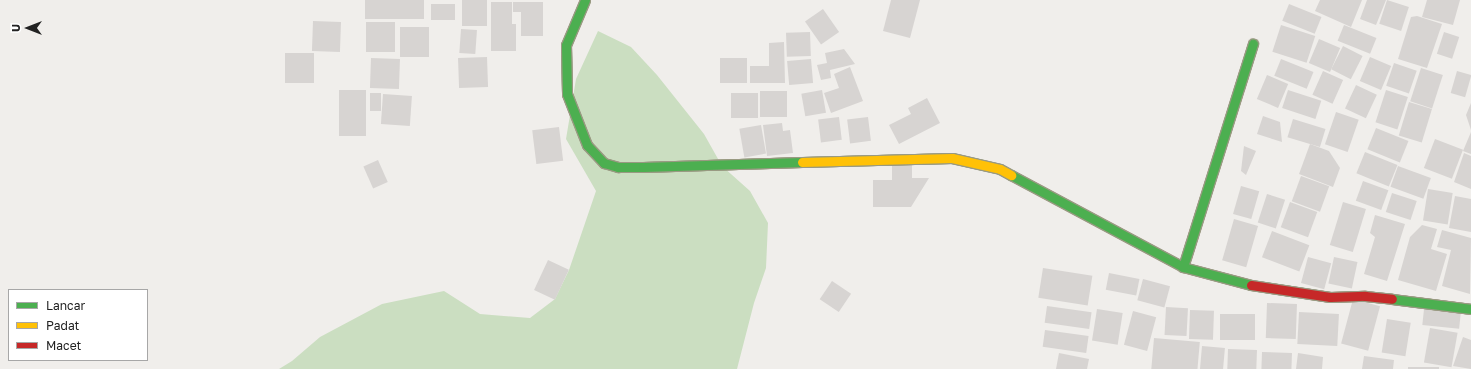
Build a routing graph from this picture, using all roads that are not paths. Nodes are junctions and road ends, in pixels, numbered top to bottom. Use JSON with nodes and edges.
{"nodes":[{"id":1,"x":585,"y":0,"type":"edge"},
{"id":2,"x":1253,"y":44,"type":"dead end"},
{"id":3,"x":1184,"y":267,"type":"junction"},
{"id":4,"x":1471,"y":308,"type":"edge"}],
"edges":[{"from":1,"to":3,"type":"street"},
{"from":2,"to":3,"type":"street"},
{"from":3,"to":4,"type":"street"}]}
